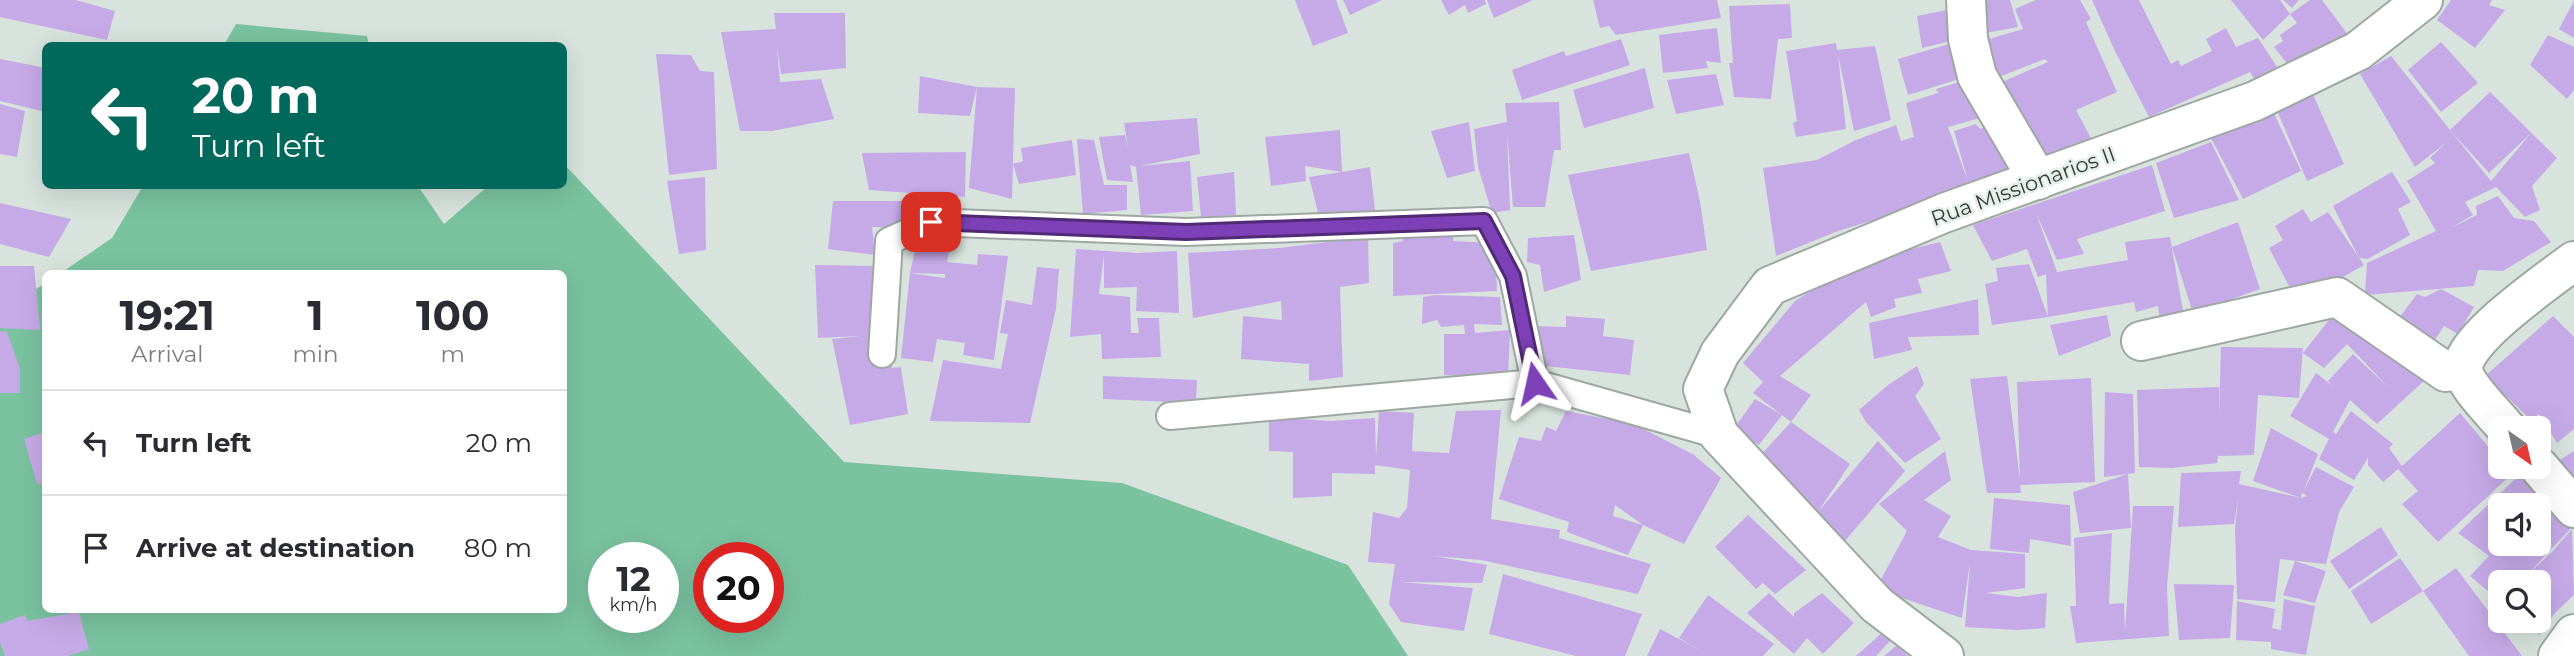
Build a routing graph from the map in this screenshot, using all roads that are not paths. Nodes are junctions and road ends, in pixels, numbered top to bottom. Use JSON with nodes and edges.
{"nodes":[{"id":1,"x":1966,"y":0,"type":"edge"},
{"id":2,"x":2423,"y":0,"type":"edge"},
{"id":3,"x":2038,"y":180,"type":"junction"},
{"id":4,"x":2574,"y":261,"type":"edge"},
{"id":5,"x":2141,"y":341,"type":"dead end"},
{"id":6,"x":882,"y":354,"type":"dead end"},
{"id":7,"x":2463,"y":370,"type":"junction"},
{"id":8,"x":1535,"y":383,"type":"junction"},
{"id":9,"x":1170,"y":416,"type":"dead end"},
{"id":10,"x":2496,"y":416,"type":"edge"},
{"id":11,"x":1719,"y":435,"type":"junction"},
{"id":12,"x":2550,"y":480,"type":"edge"},
{"id":13,"x":2574,"y":508,"type":"edge"},
{"id":14,"x":2574,"y":634,"type":"edge"},
{"id":15,"x":1944,"y":656,"type":"edge"},
{"id":16,"x":2558,"y":656,"type":"edge"}],
"edges":[{"from":1,"to":3,"type":"street"},
{"from":2,"to":3,"type":"street","name":"Rua Missionarios II"},
{"from":3,"to":11,"type":"street","name":"Rua Missionarios II"},
{"from":4,"to":7,"type":"street"},
{"from":5,"to":7,"type":"street"},
{"from":6,"to":8,"type":"lane"},
{"from":7,"to":10,"type":"street"},
{"from":8,"to":9,"type":"lane"},
{"from":8,"to":11,"type":"lane"},
{"from":11,"to":15,"type":"street"},
{"from":12,"to":13,"type":"street"},
{"from":14,"to":16,"type":"street"}]}
